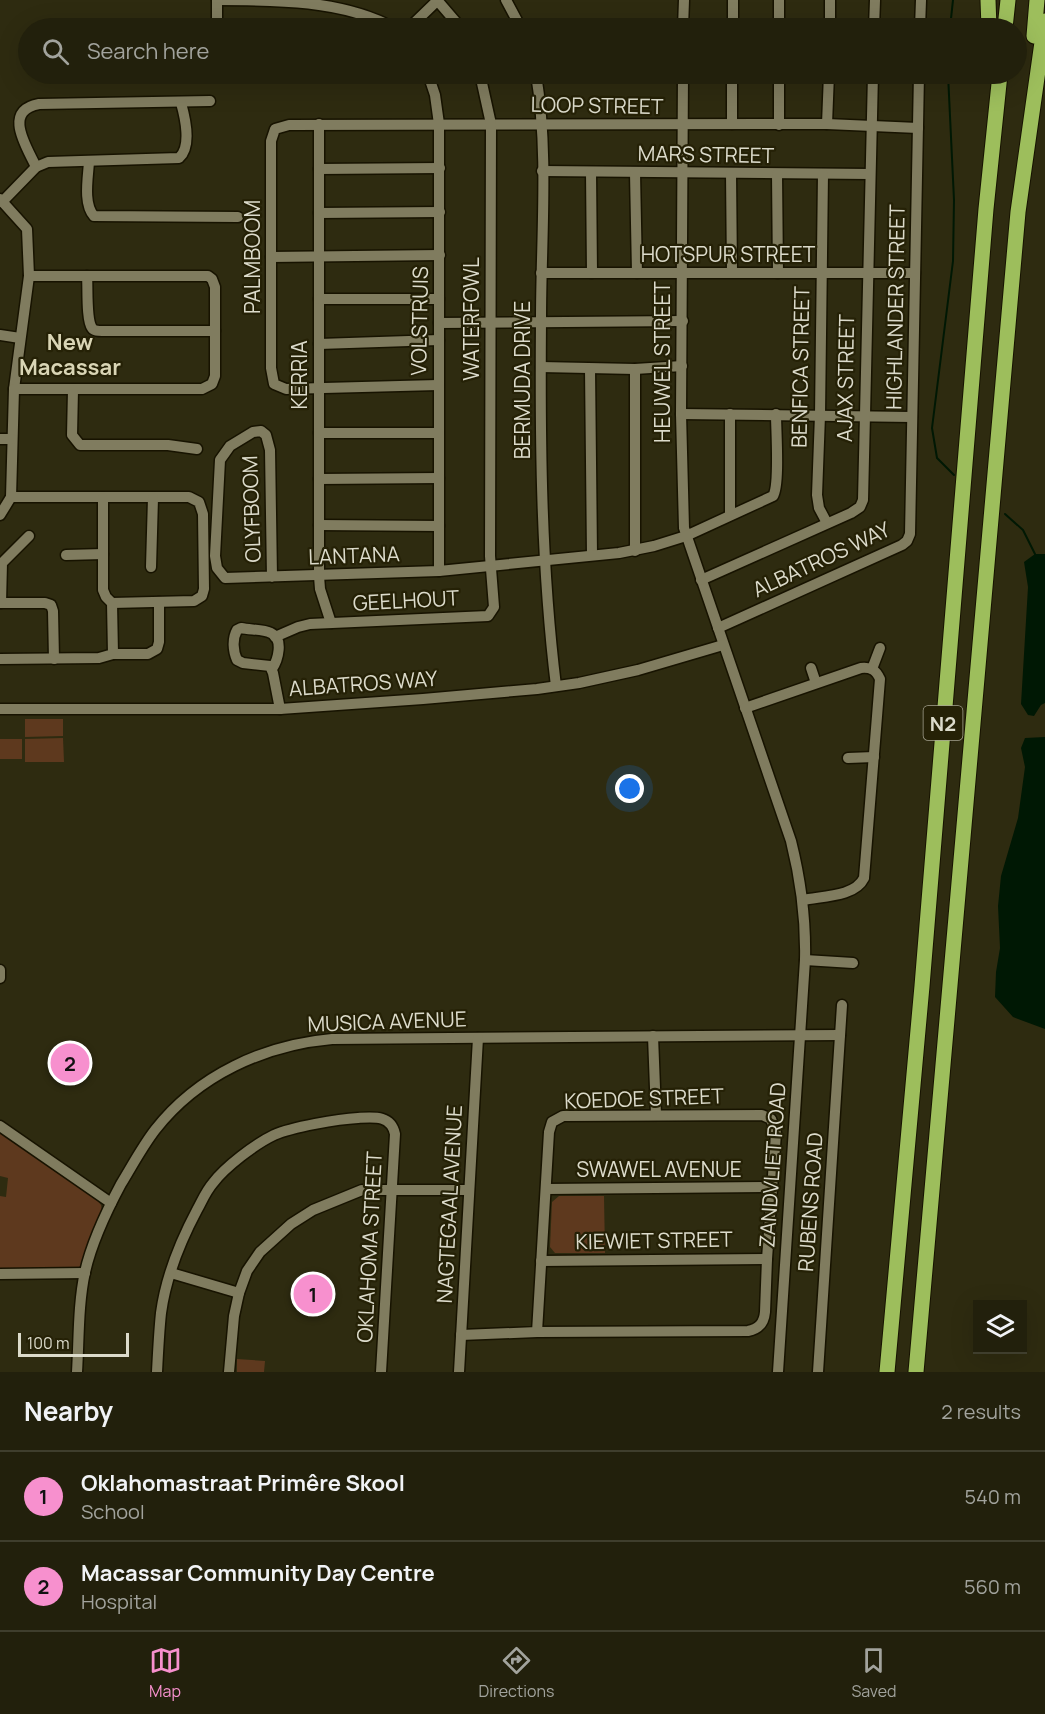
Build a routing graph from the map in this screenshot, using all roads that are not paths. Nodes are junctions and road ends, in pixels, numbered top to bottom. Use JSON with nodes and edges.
{"nodes":[{"id":1,"x":217,"y":0,"type":"edge"},
{"id":2,"x":438,"y":0,"type":"edge"},
{"id":3,"x":506,"y":0,"type":"edge"},
{"id":4,"x":684,"y":0,"type":"edge"},
{"id":5,"x":733,"y":0,"type":"edge"},
{"id":6,"x":779,"y":0,"type":"edge"},
{"id":7,"x":830,"y":0,"type":"edge"},
{"id":8,"x":874,"y":0,"type":"edge"},
{"id":9,"x":921,"y":0,"type":"edge"},
{"id":10,"x":988,"y":0,"type":"edge"},
{"id":11,"x":1008,"y":0,"type":"edge"},
{"id":12,"x":1037,"y":0,"type":"edge"},
{"id":13,"x":217,"y":18,"type":"edge"},
{"id":14,"x":374,"y":18,"type":"edge"},
{"id":15,"x":419,"y":18,"type":"edge"},
{"id":16,"x":452,"y":18,"type":"edge"},
{"id":17,"x":516,"y":18,"type":"edge"},
{"id":18,"x":683,"y":18,"type":"edge"},
{"id":19,"x":733,"y":18,"type":"edge"},
{"id":20,"x":779,"y":18,"type":"edge"},
{"id":21,"x":830,"y":18,"type":"edge"},
{"id":22,"x":874,"y":18,"type":"edge"},
{"id":23,"x":920,"y":18,"type":"edge"},
{"id":24,"x":989,"y":18,"type":"edge"},
{"id":25,"x":1006,"y":18,"type":"edge"},
{"id":26,"x":1045,"y":21,"type":"edge"},
{"id":27,"x":431,"y":84,"type":"edge"},
{"id":28,"x":482,"y":84,"type":"edge"},
{"id":29,"x":537,"y":84,"type":"edge"},
{"id":30,"x":683,"y":84,"type":"edge"},
{"id":31,"x":732,"y":84,"type":"edge"},
{"id":32,"x":779,"y":84,"type":"edge"},
{"id":33,"x":829,"y":84,"type":"edge"},
{"id":34,"x":873,"y":84,"type":"edge"},
{"id":35,"x":919,"y":84,"type":"edge"},
{"id":36,"x":991,"y":84,"type":"edge"},
{"id":37,"x":999,"y":84,"type":"edge"},
{"id":38,"x":210,"y":101,"type":"dead end"},
{"id":39,"x":181,"y":103,"type":"junction"},
{"id":40,"x":491,"y":123,"type":"junction"},
{"id":41,"x":543,"y":123,"type":"junction"},
{"id":42,"x":319,"y":124,"type":"junction"},
{"id":43,"x":439,"y":124,"type":"junction"},
{"id":44,"x":732,"y":124,"type":"junction"},
{"id":45,"x":827,"y":124,"type":"junction"},
{"id":46,"x":682,"y":125,"type":"junction"},
{"id":47,"x":779,"y":125,"type":"junction"},
{"id":48,"x":871,"y":126,"type":"junction"},
{"id":49,"x":918,"y":128,"type":"junction"},
{"id":50,"x":275,"y":129,"type":"joint"},
{"id":51,"x":994,"y":140,"type":"junction"},
{"id":52,"x":88,"y":162,"type":"junction"},
{"id":53,"x":36,"y":167,"type":"junction"},
{"id":54,"x":440,"y":168,"type":"junction"},
{"id":55,"x":319,"y":169,"type":"junction"},
{"id":56,"x":542,"y":171,"type":"junction"},
{"id":57,"x":682,"y":171,"type":"junction"},
{"id":58,"x":591,"y":172,"type":"junction"},
{"id":59,"x":635,"y":172,"type":"junction"},
{"id":60,"x":731,"y":173,"type":"junction"},
{"id":61,"x":777,"y":174,"type":"junction"},
{"id":62,"x":823,"y":174,"type":"junction"},
{"id":63,"x":870,"y":174,"type":"junction"},
{"id":64,"x":1023,"y":186,"type":"junction"},
{"id":65,"x":1,"y":201,"type":"edge"},
{"id":66,"x":440,"y":212,"type":"junction"},
{"id":67,"x":319,"y":213,"type":"junction"},
{"id":68,"x":238,"y":218,"type":"dead end"},
{"id":69,"x":440,"y":255,"type":"junction"},
{"id":70,"x":271,"y":257,"type":"junction"},
{"id":71,"x":319,"y":257,"type":"junction"},
{"id":72,"x":542,"y":273,"type":"junction"},
{"id":73,"x":592,"y":273,"type":"junction"},
{"id":74,"x":637,"y":273,"type":"junction"},
{"id":75,"x":682,"y":273,"type":"junction"},
{"id":76,"x":732,"y":273,"type":"junction"},
{"id":77,"x":778,"y":273,"type":"junction"},
{"id":78,"x":867,"y":273,"type":"junction"},
{"id":79,"x":915,"y":273,"type":"junction"},
{"id":80,"x":821,"y":274,"type":"junction"},
{"id":81,"x":29,"y":276,"type":"junction"},
{"id":82,"x":87,"y":276,"type":"junction"},
{"id":83,"x":439,"y":298,"type":"junction"},
{"id":84,"x":319,"y":299,"type":"junction"},
{"id":85,"x":490,"y":321,"type":"junction"},
{"id":86,"x":541,"y":321,"type":"junction"},
{"id":87,"x":683,"y":321,"type":"junction"},
{"id":88,"x":439,"y":323,"type":"junction"},
{"id":89,"x":92,"y":327,"type":"junction"},
{"id":90,"x":215,"y":331,"type":"junction"},
{"id":91,"x":0,"y":335,"type":"edge"},
{"id":92,"x":82,"y":335,"type":"dead end"},
{"id":93,"x":20,"y":338,"type":"junction"},
{"id":94,"x":439,"y":340,"type":"junction"},
{"id":95,"x":319,"y":344,"type":"junction"},
{"id":96,"x":682,"y":366,"type":"junction"},
{"id":97,"x":541,"y":368,"type":"junction"},
{"id":98,"x":590,"y":369,"type":"junction"},
{"id":99,"x":635,"y":369,"type":"junction"},
{"id":100,"x":438,"y":385,"type":"junction"},
{"id":101,"x":319,"y":388,"type":"junction"},
{"id":102,"x":14,"y":389,"type":"junction"},
{"id":103,"x":72,"y":390,"type":"junction"},
{"id":104,"x":681,"y":414,"type":"junction"},
{"id":105,"x":730,"y":414,"type":"junction"},
{"id":106,"x":776,"y":414,"type":"junction"},
{"id":107,"x":820,"y":416,"type":"junction"},
{"id":108,"x":864,"y":416,"type":"junction"},
{"id":109,"x":912,"y":417,"type":"junction"},
{"id":110,"x":319,"y":433,"type":"junction"},
{"id":111,"x":438,"y":433,"type":"junction"},
{"id":112,"x":0,"y":439,"type":"edge"},
{"id":113,"x":12,"y":439,"type":"junction"},
{"id":114,"x":197,"y":449,"type":"dead end"},
{"id":115,"x":439,"y":478,"type":"junction"},
{"id":116,"x":319,"y":479,"type":"junction"},
{"id":117,"x":11,"y":497,"type":"junction"},
{"id":118,"x":103,"y":498,"type":"junction"},
{"id":119,"x":153,"y":498,"type":"junction"},
{"id":120,"x":0,"y":515,"type":"edge"},
{"id":121,"x":730,"y":515,"type":"junction"},
{"id":122,"x":827,"y":523,"type":"junction"},
{"id":123,"x":319,"y":525,"type":"junction"},
{"id":124,"x":439,"y":526,"type":"junction"},
{"id":125,"x":29,"y":536,"type":"dead end"},
{"id":126,"x":686,"y":536,"type":"junction"},
{"id":127,"x":907,"y":541,"type":"joint"},
{"id":128,"x":635,"y":551,"type":"junction"},
{"id":129,"x":103,"y":554,"type":"junction"},
{"id":130,"x":66,"y":555,"type":"dead end"},
{"id":131,"x":592,"y":555,"type":"junction"},
{"id":132,"x":543,"y":560,"type":"junction"},
{"id":133,"x":490,"y":565,"type":"junction"},
{"id":134,"x":151,"y":567,"type":"dead end"},
{"id":135,"x":439,"y":570,"type":"junction"},
{"id":136,"x":221,"y":575,"type":"joint"},
{"id":137,"x":319,"y":576,"type":"junction"},
{"id":138,"x":272,"y":577,"type":"junction"},
{"id":139,"x":701,"y":580,"type":"junction"},
{"id":140,"x":159,"y":602,"type":"junction"},
{"id":141,"x":1,"y":603,"type":"edge"},
{"id":142,"x":112,"y":603,"type":"junction"},
{"id":143,"x":331,"y":623,"type":"junction"},
{"id":144,"x":718,"y":628,"type":"junction"},
{"id":145,"x":275,"y":637,"type":"junction"},
{"id":146,"x":723,"y":645,"type":"junction"},
{"id":147,"x":880,"y":648,"type":"dead end"},
{"id":148,"x":113,"y":654,"type":"junction"},
{"id":149,"x":0,"y":659,"type":"edge"},
{"id":150,"x":54,"y":659,"type":"junction"},
{"id":151,"x":811,"y":668,"type":"dead end"},
{"id":152,"x":272,"y":669,"type":"junction"},
{"id":153,"x":872,"y":669,"type":"junction"},
{"id":154,"x":816,"y":683,"type":"junction"},
{"id":155,"x":556,"y":686,"type":"junction"},
{"id":156,"x":745,"y":708,"type":"junction"},
{"id":157,"x":0,"y":709,"type":"edge"},
{"id":158,"x":280,"y":709,"type":"junction"},
{"id":159,"x":874,"y":757,"type":"junction"},
{"id":160,"x":848,"y":758,"type":"dead end"},
{"id":161,"x":803,"y":900,"type":"junction"},
{"id":162,"x":805,"y":960,"type":"junction"},
{"id":163,"x":853,"y":963,"type":"dead end"},
{"id":164,"x":0,"y":970,"type":"edge"},
{"id":165,"x":0,"y":978,"type":"edge"},
{"id":166,"x":842,"y":1005,"type":"dead end"},
{"id":167,"x":840,"y":1035,"type":"junction"},
{"id":168,"x":654,"y":1036,"type":"junction"},
{"id":169,"x":800,"y":1036,"type":"junction"},
{"id":170,"x":478,"y":1038,"type":"junction"},
{"id":171,"x":656,"y":1114,"type":"junction"},
{"id":172,"x":0,"y":1126,"type":"edge"},
{"id":173,"x":772,"y":1187,"type":"junction"},
{"id":174,"x":391,"y":1189,"type":"junction"},
{"id":175,"x":546,"y":1189,"type":"junction"},
{"id":176,"x":469,"y":1190,"type":"junction"},
{"id":177,"x":111,"y":1203,"type":"junction"},
{"id":178,"x":770,"y":1222,"type":"junction"},
{"id":179,"x":788,"y":1222,"type":"junction"},
{"id":180,"x":767,"y":1259,"type":"junction"},
{"id":181,"x":541,"y":1261,"type":"junction"},
{"id":182,"x":85,"y":1273,"type":"junction"},
{"id":183,"x":171,"y":1273,"type":"junction"},
{"id":184,"x":0,"y":1275,"type":"edge"},
{"id":185,"x":239,"y":1293,"type":"junction"},
{"id":186,"x":537,"y":1332,"type":"junction"},
{"id":187,"x":461,"y":1335,"type":"junction"},
{"id":188,"x":77,"y":1372,"type":"edge"},
{"id":189,"x":157,"y":1372,"type":"edge"},
{"id":190,"x":230,"y":1372,"type":"edge"},
{"id":191,"x":381,"y":1372,"type":"edge"},
{"id":192,"x":459,"y":1372,"type":"edge"},
{"id":193,"x":778,"y":1372,"type":"edge"},
{"id":194,"x":818,"y":1372,"type":"edge"},
{"id":195,"x":887,"y":1372,"type":"edge"},
{"id":196,"x":916,"y":1372,"type":"edge"}],
"edges":[{"from":1,"to":13,"type":"street"},
{"from":1,"to":14,"type":"street"},
{"from":2,"to":15,"type":"street"},
{"from":2,"to":16,"type":"street"},
{"from":3,"to":17,"type":"street"},
{"from":4,"to":18,"type":"street"},
{"from":5,"to":19,"type":"street"},
{"from":6,"to":20,"type":"street"},
{"from":7,"to":21,"type":"street"},
{"from":8,"to":22,"type":"street"},
{"from":9,"to":23,"type":"street"},
{"from":10,"to":24,"type":"highway"},
{"from":11,"to":25,"type":"highway"},
{"from":12,"to":64,"type":"highway","number":"N2"},
{"from":26,"to":64,"type":"highway"},
{"from":27,"to":43,"type":"street","name":"VOLSTRUIS"},
{"from":28,"to":40,"type":"street","name":"WATERFOWL"},
{"from":29,"to":41,"type":"street","name":"BERMUDA DRIVE"},
{"from":30,"to":46,"type":"street","name":"HEUWEL STREET"},
{"from":31,"to":44,"type":"street"},
{"from":32,"to":47,"type":"street"},
{"from":33,"to":45,"type":"street"},
{"from":34,"to":48,"type":"street","name":"AJAX STREET"},
{"from":35,"to":49,"type":"street","name":"HIGHLANDER STREET"},
{"from":36,"to":51,"type":"highway"},
{"from":37,"to":51,"type":"highway","number":"N2"},
{"from":38,"to":39,"type":"street"},
{"from":39,"to":52,"type":"street"},
{"from":39,"to":53,"type":"street"},
{"from":40,"to":41,"type":"street","name":"LOOP STREET"},
{"from":40,"to":43,"type":"street","name":"LOOP STREET"},
{"from":40,"to":85,"type":"street","name":"WATERFOWL"},
{"from":41,"to":46,"type":"street","name":"LOOP STREET"},
{"from":41,"to":56,"type":"street","name":"BERMUDA DRIVE"},
{"from":42,"to":43,"type":"street","name":"LOOP STREET"},
{"from":42,"to":50,"type":"street","name":"LOOP STREET"},
{"from":42,"to":55,"type":"street","name":"KERRIA"},
{"from":43,"to":54,"type":"street","name":"VOLSTRUIS"},
{"from":44,"to":46,"type":"street","name":"LOOP STREET"},
{"from":44,"to":47,"type":"street","name":"LOOP STREET"},
{"from":45,"to":47,"type":"street","name":"LOOP STREET"},
{"from":45,"to":48,"type":"street","name":"LOOP STREET"},
{"from":46,"to":57,"type":"street","name":"HEUWEL STREET"},
{"from":48,"to":49,"type":"street","name":"LOOP STREET"},
{"from":48,"to":63,"type":"street","name":"AJAX STREET"},
{"from":49,"to":79,"type":"street","name":"HIGHLANDER STREET"},
{"from":50,"to":70,"type":"street","name":"PALMBOOM"},
{"from":51,"to":195,"type":"highway","number":"N2"},
{"from":52,"to":53,"type":"street"},
{"from":52,"to":68,"type":"street"},
{"from":53,"to":65,"type":"street"},
{"from":54,"to":55,"type":"street"},
{"from":54,"to":66,"type":"street","name":"VOLSTRUIS"},
{"from":55,"to":67,"type":"street","name":"KERRIA"},
{"from":56,"to":58,"type":"street","name":"MARS STREET"},
{"from":56,"to":72,"type":"street","name":"BERMUDA DRIVE"},
{"from":57,"to":59,"type":"street","name":"MARS STREET"},
{"from":57,"to":60,"type":"street","name":"MARS STREET"},
{"from":57,"to":75,"type":"street","name":"HEUWEL STREET"},
{"from":58,"to":59,"type":"street","name":"MARS STREET"},
{"from":58,"to":73,"type":"street"},
{"from":59,"to":74,"type":"street"},
{"from":60,"to":61,"type":"street","name":"MARS STREET"},
{"from":60,"to":76,"type":"street"},
{"from":61,"to":62,"type":"street","name":"MARS STREET"},
{"from":61,"to":77,"type":"street"},
{"from":62,"to":63,"type":"street","name":"MARS STREET"},
{"from":62,"to":80,"type":"street","name":"BENFICA STREET"},
{"from":63,"to":78,"type":"street","name":"AJAX STREET"},
{"from":64,"to":196,"type":"highway","number":"N2"},
{"from":65,"to":81,"type":"street"},
{"from":66,"to":67,"type":"street"},
{"from":66,"to":69,"type":"street","name":"VOLSTRUIS"},
{"from":67,"to":71,"type":"street","name":"KERRIA"},
{"from":69,"to":71,"type":"street"},
{"from":69,"to":83,"type":"street","name":"VOLSTRUIS"},
{"from":70,"to":71,"type":"street"},
{"from":70,"to":101,"type":"street","name":"PALMBOOM"},
{"from":71,"to":84,"type":"street","name":"KERRIA"},
{"from":72,"to":73,"type":"street","name":"HOTSPUR STREET"},
{"from":72,"to":86,"type":"street","name":"BERMUDA DRIVE"},
{"from":73,"to":74,"type":"street","name":"HOTSPUR STREET"},
{"from":74,"to":75,"type":"street","name":"HOTSPUR STREET"},
{"from":75,"to":76,"type":"street","name":"HOTSPUR STREET"},
{"from":75,"to":87,"type":"street","name":"HEUWEL STREET"},
{"from":76,"to":77,"type":"street","name":"HOTSPUR STREET"},
{"from":77,"to":80,"type":"street","name":"HOTSPUR STREET"},
{"from":78,"to":79,"type":"street","name":"HOTSPUR STREET"},
{"from":78,"to":80,"type":"street","name":"HOTSPUR STREET"},
{"from":78,"to":108,"type":"street","name":"AJAX STREET"},
{"from":79,"to":109,"type":"street","name":"HIGHLANDER STREET"},
{"from":80,"to":107,"type":"street","name":"BENFICA STREET"},
{"from":81,"to":82,"type":"street"},
{"from":81,"to":93,"type":"street"},
{"from":82,"to":89,"type":"street"},
{"from":82,"to":90,"type":"street"},
{"from":83,"to":84,"type":"street"},
{"from":83,"to":88,"type":"street","name":"VOLSTRUIS"},
{"from":84,"to":95,"type":"street","name":"KERRIA"},
{"from":85,"to":86,"type":"street"},
{"from":85,"to":88,"type":"street"},
{"from":85,"to":133,"type":"street","name":"WATERFOWL"},
{"from":86,"to":87,"type":"street"},
{"from":86,"to":97,"type":"street","name":"BERMUDA DRIVE"},
{"from":87,"to":96,"type":"street","name":"HEUWEL STREET"},
{"from":88,"to":94,"type":"street","name":"VOLSTRUIS"},
{"from":89,"to":90,"type":"street"},
{"from":89,"to":92,"type":"street"},
{"from":90,"to":103,"type":"street"},
{"from":91,"to":93,"type":"street"},
{"from":93,"to":102,"type":"street"},
{"from":94,"to":95,"type":"street"},
{"from":94,"to":100,"type":"street","name":"VOLSTRUIS"},
{"from":95,"to":101,"type":"street","name":"KERRIA"},
{"from":96,"to":99,"type":"street"},
{"from":96,"to":104,"type":"street","name":"HEUWEL STREET"},
{"from":97,"to":98,"type":"street"},
{"from":97,"to":132,"type":"street","name":"BERMUDA DRIVE"},
{"from":98,"to":99,"type":"street"},
{"from":98,"to":131,"type":"street"},
{"from":99,"to":128,"type":"street"},
{"from":100,"to":101,"type":"street"},
{"from":100,"to":111,"type":"street","name":"VOLSTRUIS"},
{"from":101,"to":110,"type":"street","name":"KERRIA"},
{"from":102,"to":103,"type":"street"},
{"from":102,"to":113,"type":"street"},
{"from":103,"to":114,"type":"street"},
{"from":104,"to":105,"type":"street"},
{"from":104,"to":126,"type":"street","name":"HEUWEL STREET"},
{"from":105,"to":106,"type":"street"},
{"from":105,"to":121,"type":"street"},
{"from":106,"to":107,"type":"street"},
{"from":106,"to":121,"type":"street","name":"LANTANA"},
{"from":107,"to":108,"type":"street"},
{"from":107,"to":122,"type":"street","name":"BENFICA STREET"},
{"from":108,"to":109,"type":"street"},
{"from":108,"to":122,"type":"street","name":"AJAX STREET"},
{"from":109,"to":127,"type":"street","name":"HIGHLANDER STREET"},
{"from":110,"to":111,"type":"street"},
{"from":110,"to":116,"type":"street","name":"KERRIA"},
{"from":111,"to":115,"type":"street","name":"VOLSTRUIS"},
{"from":112,"to":113,"type":"street"},
{"from":113,"to":117,"type":"street"},
{"from":115,"to":116,"type":"street"},
{"from":115,"to":124,"type":"street","name":"VOLSTRUIS"},
{"from":116,"to":123,"type":"street","name":"KERRIA"},
{"from":117,"to":118,"type":"street"},
{"from":117,"to":120,"type":"street"},
{"from":118,"to":119,"type":"street"},
{"from":118,"to":129,"type":"street"},
{"from":119,"to":134,"type":"street"},
{"from":119,"to":140,"type":"street"},
{"from":121,"to":126,"type":"street","name":"LANTANA"},
{"from":122,"to":139,"type":"street","name":"AJAX STREET"},
{"from":123,"to":124,"type":"street"},
{"from":123,"to":137,"type":"street","name":"KERRIA"},
{"from":124,"to":135,"type":"street","name":"VOLSTRUIS"},
{"from":125,"to":141,"type":"street"},
{"from":126,"to":128,"type":"street","name":"LANTANA"},
{"from":126,"to":139,"type":"street","name":"HEUWEL STREET"},
{"from":127,"to":144,"type":"street","name":"ALBATROS WAY"},
{"from":128,"to":131,"type":"street","name":"LANTANA"},
{"from":129,"to":130,"type":"street"},
{"from":129,"to":142,"type":"street"},
{"from":131,"to":132,"type":"street","name":"LANTANA"},
{"from":132,"to":133,"type":"street","name":"LANTANA"},
{"from":132,"to":155,"type":"street","name":"BERMUDA DRIVE"},
{"from":133,"to":135,"type":"street","name":"LANTANA"},
{"from":133,"to":143,"type":"street","name":"GEELHOUT"},
{"from":135,"to":137,"type":"street","name":"LANTANA"},
{"from":136,"to":138,"type":"street","name":"LANTANA"},
{"from":136,"to":138,"type":"street","name":"OLYFBOOM"},
{"from":137,"to":138,"type":"street","name":"LANTANA"},
{"from":137,"to":143,"type":"street","name":"KERRIA"},
{"from":139,"to":144,"type":"street","name":"HEUWEL STREET"},
{"from":140,"to":142,"type":"street"},
{"from":140,"to":148,"type":"street"},
{"from":141,"to":150,"type":"street"},
{"from":142,"to":148,"type":"street"},
{"from":143,"to":145,"type":"street","name":"GEELHOUT"},
{"from":144,"to":146,"type":"street","name":"HEUWEL STREET"},
{"from":145,"to":152,"type":"street"},
{"from":145,"to":152,"type":"street"},
{"from":146,"to":155,"type":"street","name":"ALBATROS WAY"},
{"from":146,"to":156,"type":"street","name":"ZANDVLIET ROAD"},
{"from":147,"to":153,"type":"street"},
{"from":148,"to":150,"type":"street"},
{"from":149,"to":150,"type":"street"},
{"from":151,"to":154,"type":"street"},
{"from":152,"to":158,"type":"street"},
{"from":153,"to":154,"type":"street"},
{"from":153,"to":159,"type":"street"},
{"from":154,"to":156,"type":"street"},
{"from":155,"to":158,"type":"street","name":"ALBATROS WAY"},
{"from":156,"to":161,"type":"street","name":"ZANDVLIET ROAD"},
{"from":157,"to":158,"type":"street","name":"ALBATROS WAY"},
{"from":159,"to":160,"type":"street"},
{"from":159,"to":161,"type":"street"},
{"from":161,"to":162,"type":"street","name":"ZANDVLIET ROAD"},
{"from":162,"to":163,"type":"street"},
{"from":162,"to":169,"type":"street","name":"ZANDVLIET ROAD"},
{"from":164,"to":165,"type":"street"},
{"from":166,"to":167,"type":"street","name":"RUBENS ROAD"},
{"from":167,"to":169,"type":"street"},
{"from":167,"to":194,"type":"street","name":"RUBENS ROAD"},
{"from":168,"to":169,"type":"street","name":"MUSICA AVENUE"},
{"from":168,"to":170,"type":"street","name":"MUSICA AVENUE"},
{"from":168,"to":171,"type":"street"},
{"from":169,"to":179,"type":"street","name":"ZANDVLIET ROAD"},
{"from":170,"to":176,"type":"street","name":"NAGTEGAAL AVENUE"},
{"from":170,"to":177,"type":"street","name":"MUSICA AVENUE"},
{"from":171,"to":173,"type":"street","name":"KOEDOE STREET"},
{"from":171,"to":175,"type":"street","name":"KOEDOE STREET"},
{"from":172,"to":177,"type":"street"},
{"from":173,"to":175,"type":"street","name":"SWAWEL AVENUE"},
{"from":173,"to":178,"type":"street","name":"KOEDOE STREET"},
{"from":174,"to":176,"type":"street"},
{"from":174,"to":183,"type":"street","name":"OKLAHOMA STREET"},
{"from":174,"to":185,"type":"street"},
{"from":174,"to":191,"type":"street","name":"OKLAHOMA STREET"},
{"from":175,"to":181,"type":"street","name":"KOEDOE STREET"},
{"from":176,"to":187,"type":"street","name":"NAGTEGAAL AVENUE"},
{"from":177,"to":182,"type":"street","name":"MUSICA AVENUE"},
{"from":178,"to":179,"type":"street"},
{"from":178,"to":180,"type":"street","name":"KOEDOE STREET"},
{"from":179,"to":193,"type":"street","name":"ZANDVLIET ROAD"},
{"from":180,"to":181,"type":"street","name":"KIEWIET STREET"},
{"from":180,"to":186,"type":"street","name":"KOEDOE STREET"},
{"from":181,"to":186,"type":"street","name":"KOEDOE STREET"},
{"from":182,"to":184,"type":"street"},
{"from":182,"to":188,"type":"street","name":"MUSICA AVENUE"},
{"from":183,"to":185,"type":"street"},
{"from":183,"to":189,"type":"street"},
{"from":185,"to":190,"type":"street"},
{"from":186,"to":187,"type":"street","name":"KOEDOE STREET"},
{"from":187,"to":192,"type":"street","name":"NAGTEGAAL AVENUE"}]}
